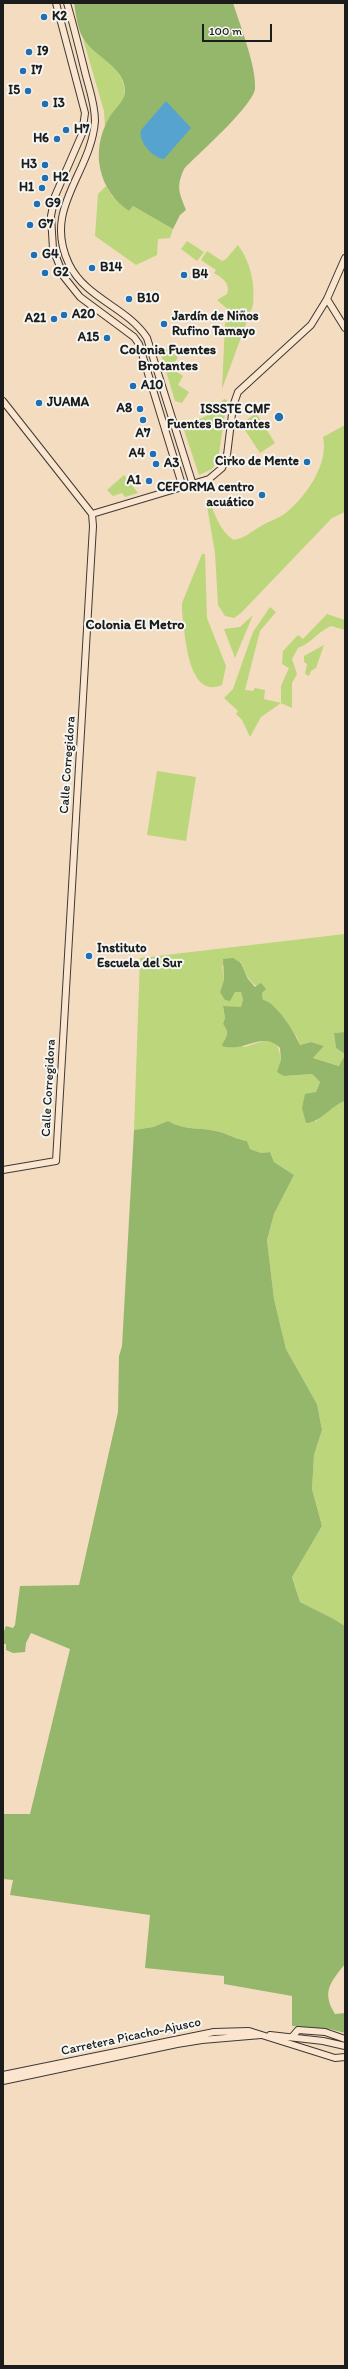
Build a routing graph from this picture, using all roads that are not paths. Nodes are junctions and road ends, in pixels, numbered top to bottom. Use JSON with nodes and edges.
{"nodes":[{"id":1,"x":56,"y":3,"type":"edge"},
{"id":2,"x":67,"y":3,"type":"edge"},
{"id":3,"x":345,"y":258,"type":"edge"},
{"id":4,"x":327,"y":298,"type":"junction"},
{"id":5,"x":345,"y":328,"type":"edge"},
{"id":6,"x":163,"y":387,"type":"junction"},
{"id":7,"x":154,"y":389,"type":"junction"},
{"id":8,"x":3,"y":401,"type":"edge"},
{"id":9,"x":193,"y":485,"type":"junction"},
{"id":10,"x":183,"y":488,"type":"junction"},
{"id":11,"x":92,"y":514,"type":"junction"},
{"id":12,"x":3,"y":1170,"type":"edge"},
{"id":13,"x":264,"y":2035,"type":"junction"},
{"id":14,"x":292,"y":2036,"type":"junction"},
{"id":15,"x":345,"y":2039,"type":"edge"},
{"id":16,"x":345,"y":2046,"type":"edge"},
{"id":17,"x":345,"y":2057,"type":"edge"},
{"id":18,"x":3,"y":2075,"type":"edge"},
{"id":19,"x":3,"y":2081,"type":"edge"}],
"edges":[{"from":1,"to":7,"type":"street"},
{"from":2,"to":6,"type":"street"},
{"from":3,"to":4,"type":"street"},
{"from":4,"to":5,"type":"street"},
{"from":4,"to":9,"type":"street"},
{"from":6,"to":7,"type":"street"},
{"from":6,"to":9,"type":"street"},
{"from":7,"to":10,"type":"street"},
{"from":8,"to":11,"type":"street"},
{"from":9,"to":10,"type":"street"},
{"from":10,"to":11,"type":"street"},
{"from":11,"to":12,"type":"street","name":"Calle Corregidora"},
{"from":13,"to":14,"type":"street","name":"Carretera Picacho-Ajusco"},
{"from":13,"to":17,"type":"street"},
{"from":13,"to":18,"type":"street","name":"Carretera Picacho-Ajusco"},
{"from":13,"to":19,"type":"street","name":"Carretera Picacho-Ajusco"},
{"from":14,"to":15,"type":"street"},
{"from":14,"to":16,"type":"street","name":"Carretera Picacho-Ajusco"}]}
